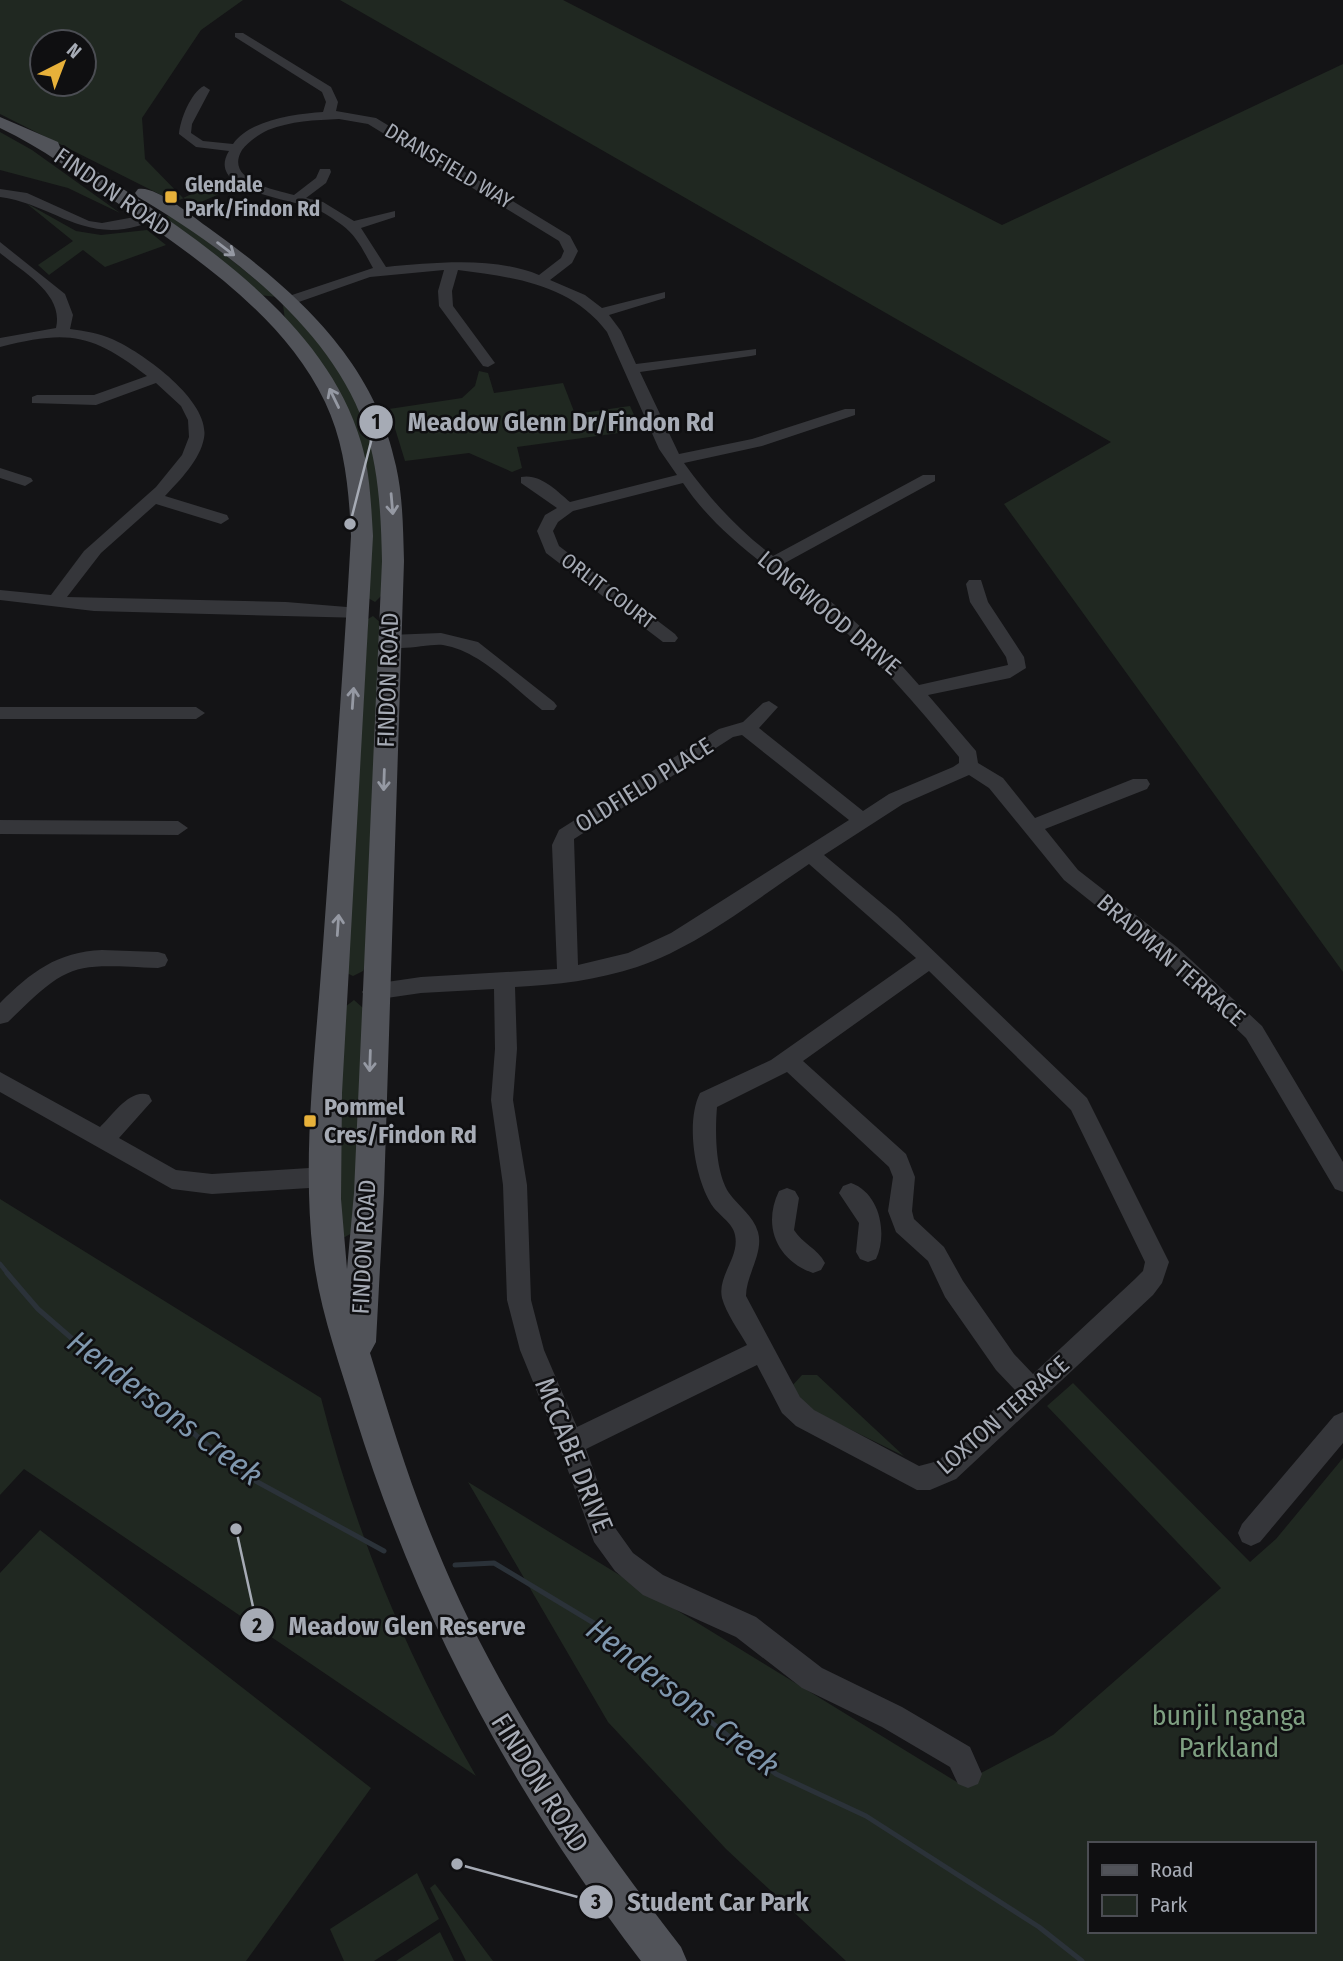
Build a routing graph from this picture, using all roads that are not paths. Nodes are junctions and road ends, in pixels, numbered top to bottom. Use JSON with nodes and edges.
{"nodes":[{"id":1,"x":239,"y":35,"type":"dead end"},
{"id":2,"x":204,"y":90,"type":"dead end"},
{"id":3,"x":329,"y":115,"type":"junction"},
{"id":4,"x":0,"y":122,"type":"edge"},
{"id":5,"x":35,"y":138,"type":"junction"},
{"id":6,"x":236,"y":148,"type":"junction"},
{"id":7,"x":325,"y":172,"type":"dead end"},
{"id":8,"x":0,"y":193,"type":"edge"},
{"id":9,"x":297,"y":199,"type":"junction"},
{"id":10,"x":173,"y":210,"type":"junction"},
{"id":11,"x":390,"y":214,"type":"dead end"},
{"id":12,"x":152,"y":218,"type":"junction"},
{"id":13,"x":353,"y":226,"type":"junction"},
{"id":14,"x":0,"y":246,"type":"edge"},
{"id":15,"x":452,"y":265,"type":"junction"},
{"id":16,"x":381,"y":270,"type":"junction"},
{"id":17,"x":541,"y":280,"type":"junction"},
{"id":18,"x":660,"y":295,"type":"dead end"},
{"id":19,"x":284,"y":300,"type":"junction"},
{"id":20,"x":600,"y":313,"type":"junction"},
{"id":21,"x":62,"y":332,"type":"junction"},
{"id":22,"x":0,"y":343,"type":"edge"},
{"id":23,"x":751,"y":352,"type":"dead end"},
{"id":24,"x":488,"y":363,"type":"dead end"},
{"id":25,"x":631,"y":369,"type":"junction"},
{"id":26,"x":156,"y":378,"type":"junction"},
{"id":27,"x":37,"y":400,"type":"dead end"},
{"id":28,"x":850,"y":412,"type":"dead end"},
{"id":29,"x":674,"y":460,"type":"junction"},
{"id":30,"x":0,"y":473,"type":"edge"},
{"id":31,"x":685,"y":478,"type":"junction"},
{"id":32,"x":929,"y":478,"type":"dead end"},
{"id":33,"x":527,"y":480,"type":"dead end"},
{"id":34,"x":24,"y":481,"type":"dead end"},
{"id":35,"x":152,"y":497,"type":"junction"},
{"id":36,"x":567,"y":508,"type":"junction"},
{"id":37,"x":220,"y":519,"type":"dead end"},
{"id":38,"x":771,"y":564,"type":"junction"},
{"id":39,"x":975,"y":584,"type":"dead end"},
{"id":40,"x":1,"y":590,"type":"edge"},
{"id":41,"x":56,"y":600,"type":"junction"},
{"id":42,"x":390,"y":607,"type":"junction"},
{"id":43,"x":359,"y":609,"type":"junction"},
{"id":44,"x":669,"y":638,"type":"dead end"},
{"id":45,"x":388,"y":641,"type":"junction"},
{"id":46,"x":918,"y":691,"type":"junction"},
{"id":47,"x":548,"y":706,"type":"dead end"},
{"id":48,"x":769,"y":707,"type":"dead end"},
{"id":49,"x":0,"y":713,"type":"edge"},
{"id":50,"x":196,"y":713,"type":"dead end"},
{"id":51,"x":747,"y":729,"type":"junction"},
{"id":52,"x":968,"y":766,"type":"junction"},
{"id":53,"x":1141,"y":785,"type":"dead end"},
{"id":54,"x":862,"y":820,"type":"junction"},
{"id":55,"x":0,"y":827,"type":"edge"},
{"id":56,"x":1031,"y":827,"type":"junction"},
{"id":57,"x":178,"y":828,"type":"dead end"},
{"id":58,"x":810,"y":854,"type":"junction"},
{"id":59,"x":158,"y":960,"type":"dead end"},
{"id":60,"x":930,"y":960,"type":"junction"},
{"id":61,"x":568,"y":976,"type":"junction"},
{"id":62,"x":504,"y":980,"type":"junction"},
{"id":63,"x":373,"y":987,"type":"junction"},
{"id":64,"x":338,"y":993,"type":"junction"},
{"id":65,"x":0,"y":1016,"type":"edge"},
{"id":66,"x":788,"y":1060,"type":"junction"},
{"id":67,"x":0,"y":1081,"type":"edge"},
{"id":68,"x":141,"y":1101,"type":"dead end"},
{"id":69,"x":102,"y":1140,"type":"junction"},
{"id":70,"x":325,"y":1177,"type":"junction"},
{"id":71,"x":1343,"y":1182,"type":"edge"},
{"id":72,"x":851,"y":1193,"type":"dead end"},
{"id":73,"x":787,"y":1198,"type":"dead end"},
{"id":74,"x":901,"y":1217,"type":"junction"},
{"id":75,"x":871,"y":1222,"type":"junction"},
{"id":76,"x":366,"y":1226,"type":"junction"},
{"id":77,"x":782,"y":1233,"type":"junction"},
{"id":78,"x":748,"y":1236,"type":"junction"},
{"id":79,"x":327,"y":1237,"type":"junction"},
{"id":80,"x":867,"y":1252,"type":"dead end"},
{"id":81,"x":813,"y":1262,"type":"dead end"},
{"id":82,"x":762,"y":1350,"type":"junction"},
{"id":83,"x":1033,"y":1391,"type":"junction"},
{"id":84,"x":365,"y":1393,"type":"junction"},
{"id":85,"x":1343,"y":1424,"type":"edge"},
{"id":86,"x":571,"y":1443,"type":"junction"},
{"id":87,"x":1251,"y":1534,"type":"dead end"},
{"id":88,"x":968,"y":1774,"type":"dead end"},
{"id":89,"x":667,"y":1961,"type":"edge"}],
"edges":[{"from":1,"to":3,"type":"street"},
{"from":2,"to":6,"type":"street"},
{"from":3,"to":6,"type":"street","name":"DRANSFIELD WAY"},
{"from":3,"to":17,"type":"street","name":"DRANSFIELD WAY"},
{"from":4,"to":5,"type":"main road","name":"FINDON ROAD"},
{"from":5,"to":10,"type":"main road","name":"FINDON ROAD"},
{"from":5,"to":12,"type":"main road","name":"FINDON ROAD"},
{"from":6,"to":9,"type":"street"},
{"from":7,"to":9,"type":"street"},
{"from":8,"to":12,"type":"street"},
{"from":9,"to":13,"type":"street"},
{"from":10,"to":12,"type":"main road"},
{"from":10,"to":19,"type":"main road","name":"FINDON ROAD","one_way":true},
{"from":11,"to":13,"type":"street"},
{"from":12,"to":19,"type":"main road","name":"FINDON ROAD"},
{"from":13,"to":16,"type":"street"},
{"from":14,"to":21,"type":"street"},
{"from":15,"to":16,"type":"street","name":"LONGWOOD DRIVE"},
{"from":15,"to":17,"type":"street","name":"LONGWOOD DRIVE"},
{"from":15,"to":24,"type":"street"},
{"from":16,"to":19,"type":"street","name":"LONGWOOD DRIVE"},
{"from":17,"to":20,"type":"street","name":"LONGWOOD DRIVE"},
{"from":18,"to":20,"type":"street"},
{"from":19,"to":42,"type":"main road","name":"FINDON ROAD","one_way":true},
{"from":43,"to":19,"type":"main road","name":"FINDON ROAD","one_way":true},
{"from":20,"to":25,"type":"street","name":"LONGWOOD DRIVE"},
{"from":21,"to":22,"type":"street"},
{"from":21,"to":26,"type":"street"},
{"from":23,"to":25,"type":"street"},
{"from":25,"to":29,"type":"street","name":"LONGWOOD DRIVE"},
{"from":26,"to":27,"type":"street"},
{"from":26,"to":35,"type":"street"},
{"from":28,"to":29,"type":"street"},
{"from":29,"to":31,"type":"street","name":"LONGWOOD DRIVE"},
{"from":30,"to":34,"type":"street"},
{"from":31,"to":36,"type":"street"},
{"from":31,"to":38,"type":"street","name":"LONGWOOD DRIVE"},
{"from":32,"to":38,"type":"street"},
{"from":33,"to":36,"type":"street"},
{"from":35,"to":37,"type":"street"},
{"from":35,"to":41,"type":"street"},
{"from":36,"to":44,"type":"street","name":"ORLIT COURT"},
{"from":38,"to":46,"type":"street","name":"LONGWOOD DRIVE"},
{"from":39,"to":46,"type":"street"},
{"from":40,"to":41,"type":"street"},
{"from":41,"to":43,"type":"street"},
{"from":42,"to":43,"type":"main road"},
{"from":42,"to":45,"type":"main road","name":"FINDON ROAD"},
{"from":64,"to":43,"type":"main road","name":"FINDON ROAD","one_way":true},
{"from":45,"to":47,"type":"street"},
{"from":45,"to":63,"type":"main road","name":"FINDON ROAD","one_way":true},
{"from":46,"to":52,"type":"street","name":"LONGWOOD DRIVE"},
{"from":48,"to":51,"type":"street","name":"OLDFIELD PLACE"},
{"from":49,"to":50,"type":"street"},
{"from":51,"to":54,"type":"street"},
{"from":51,"to":61,"type":"street","name":"OLDFIELD PLACE"},
{"from":52,"to":54,"type":"street"},
{"from":52,"to":56,"type":"street","name":"BRADMAN TERRACE"},
{"from":53,"to":56,"type":"street"},
{"from":54,"to":58,"type":"street"},
{"from":55,"to":57,"type":"street"},
{"from":56,"to":71,"type":"street","name":"BRADMAN TERRACE"},
{"from":58,"to":60,"type":"street","name":"LOXTON TERRACE"},
{"from":58,"to":61,"type":"street"},
{"from":59,"to":65,"type":"street"},
{"from":60,"to":66,"type":"street"},
{"from":60,"to":83,"type":"street","name":"LOXTON TERRACE"},
{"from":61,"to":62,"type":"street"},
{"from":62,"to":63,"type":"street"},
{"from":62,"to":86,"type":"street","name":"MCCABE DRIVE"},
{"from":63,"to":64,"type":"main road"},
{"from":63,"to":76,"type":"main road","name":"FINDON ROAD","one_way":true},
{"from":64,"to":70,"type":"main road","name":"FINDON ROAD"},
{"from":66,"to":74,"type":"street"},
{"from":66,"to":78,"type":"street"},
{"from":67,"to":69,"type":"street"},
{"from":68,"to":69,"type":"street"},
{"from":69,"to":70,"type":"street"},
{"from":70,"to":79,"type":"main road","name":"FINDON ROAD"},
{"from":72,"to":75,"type":"street"},
{"from":73,"to":77,"type":"street"},
{"from":74,"to":75,"type":"street"},
{"from":74,"to":83,"type":"street"},
{"from":75,"to":80,"type":"street"},
{"from":76,"to":79,"type":"main road"},
{"from":76,"to":84,"type":"main road","name":"FINDON ROAD"},
{"from":77,"to":78,"type":"street"},
{"from":77,"to":81,"type":"street"},
{"from":78,"to":82,"type":"street","name":"LOXTON TERRACE"},
{"from":79,"to":84,"type":"main road","name":"FINDON ROAD"},
{"from":82,"to":83,"type":"street","name":"LOXTON TERRACE"},
{"from":82,"to":86,"type":"street"},
{"from":84,"to":89,"type":"main road","name":"FINDON ROAD"},
{"from":85,"to":87,"type":"street"},
{"from":86,"to":88,"type":"street","name":"MCCABE DRIVE"}]}
